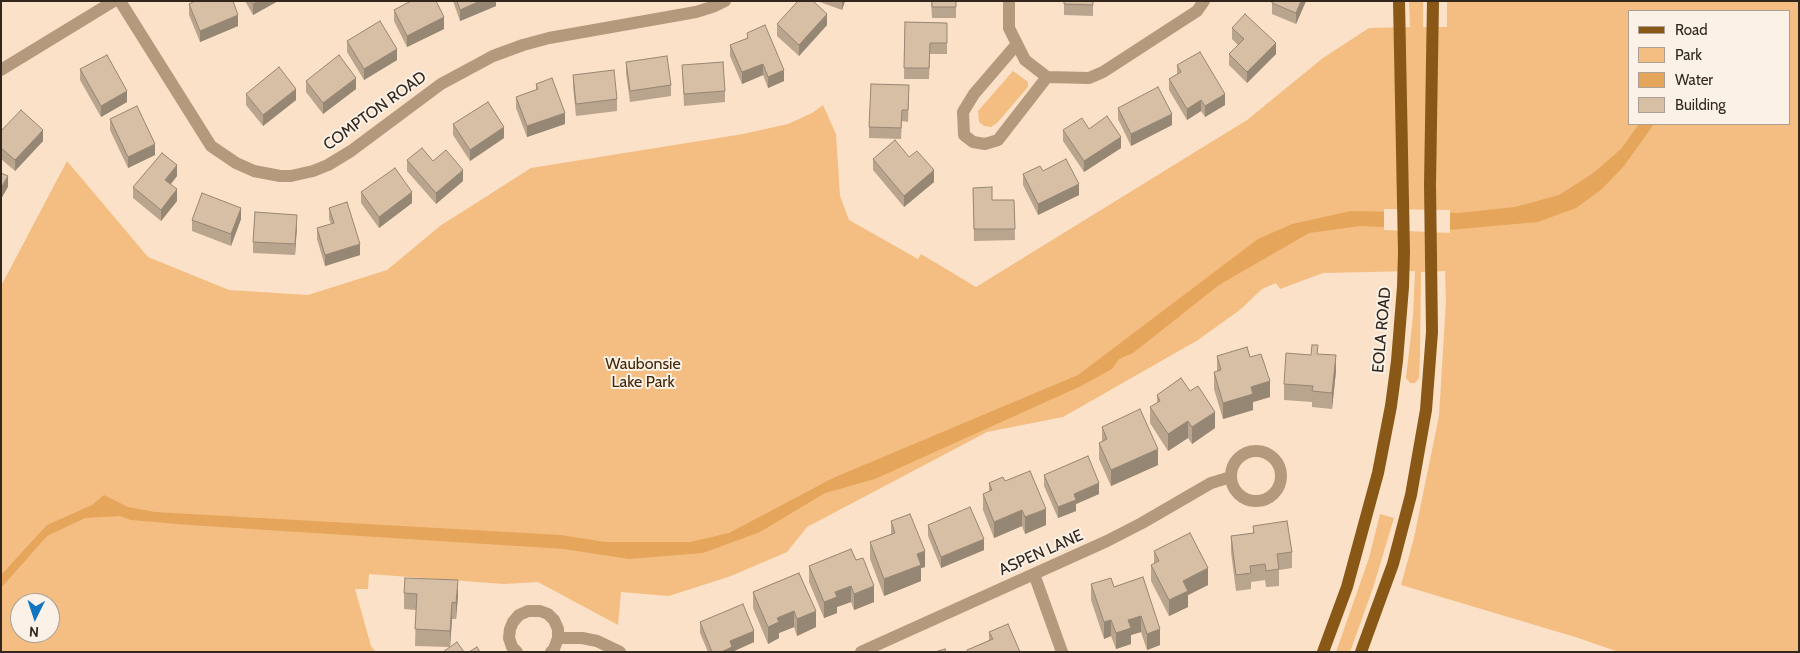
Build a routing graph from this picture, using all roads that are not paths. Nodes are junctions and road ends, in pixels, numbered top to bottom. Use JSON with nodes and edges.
{"nodes":[{"id":1,"x":114,"y":1,"type":"edge"},
{"id":2,"x":120,"y":1,"type":"edge"},
{"id":3,"x":725,"y":1,"type":"edge"},
{"id":4,"x":1009,"y":1,"type":"edge"},
{"id":5,"x":1204,"y":1,"type":"edge"},
{"id":6,"x":1398,"y":1,"type":"edge"},
{"id":7,"x":1434,"y":1,"type":"edge"},
{"id":8,"x":1017,"y":44,"type":"junction"},
{"id":9,"x":1,"y":70,"type":"edge"},
{"id":10,"x":1047,"y":77,"type":"junction"},
{"id":11,"x":1231,"y":477,"type":"junction"},
{"id":12,"x":1034,"y":574,"type":"junction"},
{"id":13,"x":558,"y":638,"type":"junction"},
{"id":14,"x":517,"y":652,"type":"edge"},
{"id":15,"x":551,"y":652,"type":"edge"},
{"id":16,"x":620,"y":652,"type":"edge"},
{"id":17,"x":861,"y":652,"type":"edge"},
{"id":18,"x":1062,"y":652,"type":"edge"},
{"id":19,"x":1323,"y":652,"type":"edge"},
{"id":20,"x":1361,"y":652,"type":"edge"}],
"edges":[{"from":1,"to":9,"type":"street"},
{"from":2,"to":3,"type":"street","name":"COMPTON ROAD"},
{"from":4,"to":8,"type":"street"},
{"from":5,"to":10,"type":"street"},
{"from":6,"to":19,"type":"main road","name":"EOLA ROAD"},
{"from":7,"to":20,"type":"main road"},
{"from":8,"to":10,"type":"street"},
{"from":8,"to":10,"type":"street"},
{"from":11,"to":11,"type":"street"},
{"from":11,"to":12,"type":"street","name":"ASPEN LANE"},
{"from":12,"to":17,"type":"street","name":"ASPEN LANE"},
{"from":12,"to":18,"type":"street"},
{"from":13,"to":14,"type":"street"},
{"from":13,"to":15,"type":"street"},
{"from":13,"to":16,"type":"street"}]}
